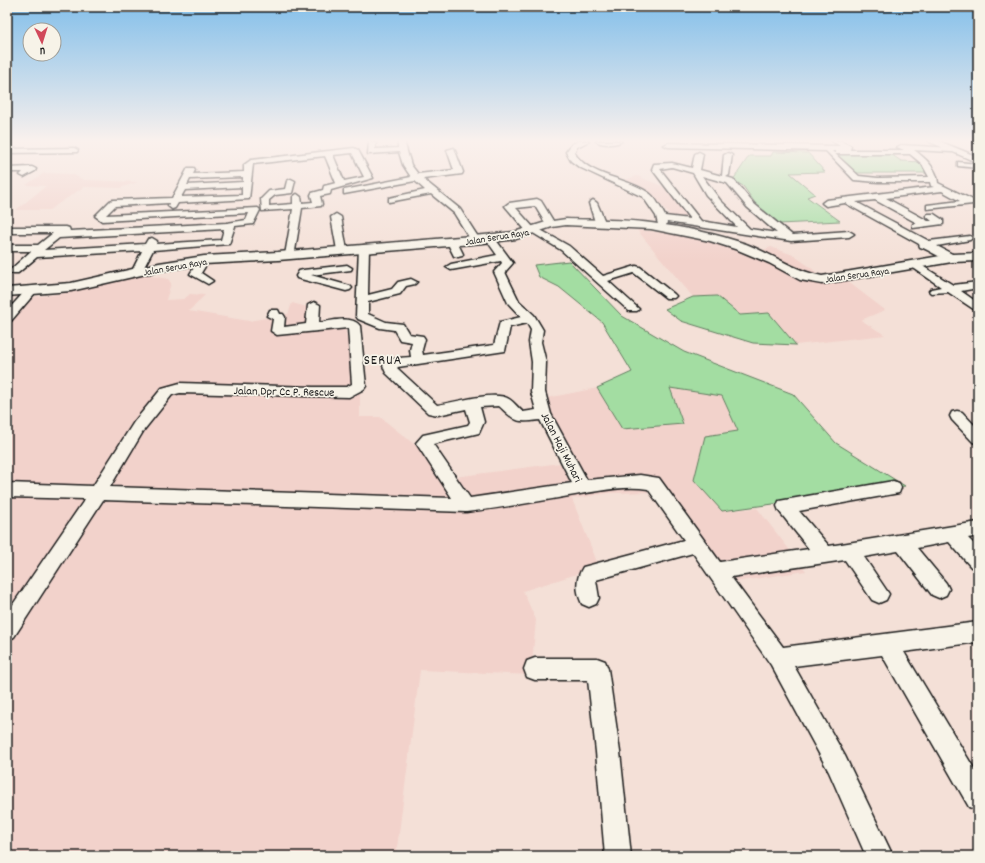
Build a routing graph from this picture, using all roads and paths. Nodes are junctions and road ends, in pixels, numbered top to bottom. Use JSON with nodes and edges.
{"nodes":[{"id":1,"x":185,"y":181,"type":"edge"},
{"id":2,"x":291,"y":181,"type":"dead end"},
{"id":3,"x":354,"y":181,"type":"edge"},
{"id":4,"x":392,"y":181,"type":"edge"},
{"id":5,"x":419,"y":181,"type":"edge"},
{"id":6,"x":618,"y":181,"type":"edge"},
{"id":7,"x":667,"y":181,"type":"edge"},
{"id":8,"x":702,"y":181,"type":"edge"},
{"id":9,"x":729,"y":181,"type":"edge"},
{"id":10,"x":896,"y":181,"type":"edge"},
{"id":11,"x":246,"y":184,"type":"joint"},
{"id":12,"x":342,"y":184,"type":"joint"},
{"id":13,"x":936,"y":184,"type":"junction"},
{"id":14,"x":182,"y":188,"type":"junction"},
{"id":15,"x":289,"y":191,"type":"junction"},
{"id":16,"x":428,"y":192,"type":"junction"},
{"id":17,"x":332,"y":195,"type":"dead end"},
{"id":18,"x":877,"y":197,"type":"junction"},
{"id":19,"x":175,"y":200,"type":"junction"},
{"id":20,"x":392,"y":200,"type":"dead end"},
{"id":21,"x":847,"y":201,"type":"junction"},
{"id":22,"x":594,"y":203,"type":"dead end"},
{"id":23,"x":826,"y":203,"type":"dead end"},
{"id":24,"x":298,"y":206,"type":"junction"},
{"id":25,"x":926,"y":208,"type":"junction"},
{"id":26,"x":166,"y":215,"type":"junction"},
{"id":27,"x":336,"y":217,"type":"dead end"},
{"id":28,"x":600,"y":222,"type":"junction"},
{"id":29,"x":662,"y":223,"type":"junction"},
{"id":30,"x":550,"y":224,"type":"junction"},
{"id":31,"x":698,"y":224,"type":"junction"},
{"id":32,"x":230,"y":226,"type":"junction"},
{"id":33,"x":899,"y":229,"type":"junction"},
{"id":34,"x":7,"y":230,"type":"edge"},
{"id":35,"x":158,"y":230,"type":"junction"},
{"id":36,"x":532,"y":230,"type":"junction"},
{"id":37,"x":747,"y":231,"type":"junction"},
{"id":38,"x":59,"y":233,"type":"junction"},
{"id":39,"x":849,"y":234,"type":"dead end"},
{"id":40,"x":490,"y":238,"type":"junction"},
{"id":41,"x":793,"y":238,"type":"junction"},
{"id":42,"x":967,"y":238,"type":"dead end"},
{"id":43,"x":475,"y":240,"type":"junction"},
{"id":44,"x":452,"y":242,"type":"junction"},
{"id":45,"x":926,"y":245,"type":"junction"},
{"id":46,"x":7,"y":248,"type":"edge"},
{"id":47,"x":148,"y":248,"type":"junction"},
{"id":48,"x":364,"y":248,"type":"junction"},
{"id":49,"x":345,"y":250,"type":"junction"},
{"id":50,"x":37,"y":251,"type":"junction"},
{"id":51,"x":458,"y":254,"type":"dead end"},
{"id":52,"x":290,"y":255,"type":"junction"},
{"id":53,"x":504,"y":257,"type":"junction"},
{"id":54,"x":978,"y":257,"type":"edge"},
{"id":55,"x":949,"y":258,"type":"junction"},
{"id":56,"x":204,"y":260,"type":"junction"},
{"id":57,"x":916,"y":265,"type":"junction"},
{"id":58,"x":451,"y":267,"type":"dead end"},
{"id":59,"x":347,"y":268,"type":"junction"},
{"id":60,"x":14,"y":271,"type":"dead end"},
{"id":61,"x":136,"y":273,"type":"junction"},
{"id":62,"x":601,"y":280,"type":"junction"},
{"id":63,"x":208,"y":281,"type":"dead end"},
{"id":64,"x":411,"y":282,"type":"dead end"},
{"id":65,"x":978,"y":285,"type":"edge"},
{"id":66,"x":951,"y":289,"type":"junction"},
{"id":67,"x":31,"y":291,"type":"junction"},
{"id":68,"x":7,"y":292,"type":"edge"},
{"id":69,"x":935,"y":292,"type":"dead end"},
{"id":70,"x":670,"y":296,"type":"dead end"},
{"id":71,"x":364,"y":299,"type":"junction"},
{"id":72,"x":314,"y":305,"type":"dead end"},
{"id":73,"x":978,"y":308,"type":"edge"},
{"id":74,"x":633,"y":309,"type":"dead end"},
{"id":75,"x":274,"y":312,"type":"dead end"},
{"id":76,"x":7,"y":318,"type":"edge"},
{"id":77,"x":364,"y":318,"type":"junction"},
{"id":78,"x":530,"y":318,"type":"junction"},
{"id":79,"x":351,"y":324,"type":"junction"},
{"id":80,"x":312,"y":328,"type":"junction"},
{"id":81,"x":418,"y":360,"type":"junction"},
{"id":82,"x":472,"y":403,"type":"junction"},
{"id":83,"x":544,"y":414,"type":"junction"},
{"id":84,"x":957,"y":416,"type":"dead end"},
{"id":85,"x":978,"y":438,"type":"edge"},
{"id":86,"x":582,"y":487,"type":"junction"},
{"id":87,"x":893,"y":488,"type":"dead end"},
{"id":88,"x":7,"y":490,"type":"edge"},
{"id":89,"x":98,"y":493,"type":"junction"},
{"id":90,"x":466,"y":505,"type":"junction"},
{"id":91,"x":978,"y":529,"type":"edge"},
{"id":92,"x":952,"y":533,"type":"junction"},
{"id":93,"x":902,"y":543,"type":"junction"},
{"id":94,"x":698,"y":544,"type":"junction"},
{"id":95,"x":849,"y":552,"type":"junction"},
{"id":96,"x":825,"y":555,"type":"junction"},
{"id":97,"x":978,"y":561,"type":"edge"},
{"id":98,"x":717,"y":571,"type":"junction"},
{"id":99,"x":939,"y":589,"type":"dead end"},
{"id":100,"x":879,"y":594,"type":"dead end"},
{"id":101,"x":588,"y":598,"type":"dead end"},
{"id":102,"x":7,"y":630,"type":"edge"},
{"id":103,"x":978,"y":632,"type":"edge"},
{"id":104,"x":888,"y":645,"type":"junction"},
{"id":105,"x":778,"y":658,"type":"junction"},
{"id":106,"x":535,"y":669,"type":"dead end"},
{"id":107,"x":974,"y":784,"type":"edge"},
{"id":108,"x":618,"y":856,"type":"edge"},
{"id":109,"x":880,"y":856,"type":"edge"}],
"edges":[{"from":1,"to":14,"type":"street"},
{"from":2,"to":15,"type":"street"},
{"from":3,"to":12,"type":"street"},
{"from":4,"to":17,"type":"street"},
{"from":5,"to":16,"type":"street"},
{"from":6,"to":29,"type":"street"},
{"from":7,"to":31,"type":"street"},
{"from":8,"to":37,"type":"street"},
{"from":9,"to":41,"type":"street"},
{"from":10,"to":13,"type":"street"},
{"from":11,"to":14,"type":"street"},
{"from":11,"to":19,"type":"street"},
{"from":12,"to":24,"type":"street"},
{"from":13,"to":25,"type":"street"},
{"from":13,"to":25,"type":"street"},
{"from":14,"to":19,"type":"street"},
{"from":15,"to":24,"type":"street"},
{"from":15,"to":24,"type":"street"},
{"from":16,"to":20,"type":"street"},
{"from":16,"to":43,"type":"street"},
{"from":18,"to":21,"type":"street"},
{"from":18,"to":25,"type":"street"},
{"from":18,"to":25,"type":"street"},
{"from":19,"to":26,"type":"street"},
{"from":19,"to":26,"type":"street"},
{"from":21,"to":23,"type":"street"},
{"from":21,"to":33,"type":"street"},
{"from":22,"to":28,"type":"street"},
{"from":24,"to":52,"type":"street"},
{"from":25,"to":33,"type":"street"},
{"from":26,"to":32,"type":"street"},
{"from":26,"to":35,"type":"street"},
{"from":27,"to":49,"type":"street"},
{"from":28,"to":29,"type":"main road","name":"Jalan Serua Raya"},
{"from":28,"to":30,"type":"main road","name":"Jalan Serua Raya"},
{"from":29,"to":31,"type":"street"},
{"from":29,"to":57,"type":"main road","name":"Jalan Serua Raya"},
{"from":30,"to":36,"type":"main road","name":"Jalan Serua Raya"},
{"from":30,"to":36,"type":"street"},
{"from":31,"to":37,"type":"street"},
{"from":32,"to":35,"type":"street"},
{"from":32,"to":47,"type":"street"},
{"from":33,"to":45,"type":"street"},
{"from":34,"to":38,"type":"street"},
{"from":35,"to":38,"type":"street"},
{"from":35,"to":47,"type":"street"},
{"from":36,"to":40,"type":"main road","name":"Jalan Serua Raya"},
{"from":36,"to":62,"type":"street"},
{"from":37,"to":41,"type":"street"},
{"from":38,"to":50,"type":"street"},
{"from":39,"to":41,"type":"street"},
{"from":40,"to":43,"type":"main road","name":"Jalan Serua Raya"},
{"from":40,"to":53,"type":"street"},
{"from":42,"to":45,"type":"street"},
{"from":43,"to":44,"type":"main road","name":"Jalan Serua Raya"},
{"from":44,"to":48,"type":"main road","name":"Jalan Serua Raya"},
{"from":44,"to":51,"type":"street"},
{"from":45,"to":55,"type":"street"},
{"from":46,"to":50,"type":"street"},
{"from":47,"to":50,"type":"street"},
{"from":47,"to":61,"type":"street"},
{"from":48,"to":49,"type":"main road","name":"Jalan Serua Raya"},
{"from":48,"to":71,"type":"street"},
{"from":49,"to":52,"type":"main road","name":"Jalan Serua Raya"},
{"from":49,"to":59,"type":"street"},
{"from":50,"to":60,"type":"street"},
{"from":52,"to":56,"type":"main road","name":"Jalan Serua Raya"},
{"from":53,"to":58,"type":"street"},
{"from":53,"to":78,"type":"street","name":"Jalan Haji Muhari"},
{"from":54,"to":55,"type":"main road","name":"Jalan Serua Raya"},
{"from":55,"to":57,"type":"main road","name":"Jalan Serua Raya"},
{"from":56,"to":61,"type":"main road","name":"Jalan Serua Raya"},
{"from":56,"to":63,"type":"street"},
{"from":57,"to":66,"type":"street"},
{"from":59,"to":59,"type":"street"},
{"from":61,"to":67,"type":"main road","name":"Jalan Serua Raya"},
{"from":62,"to":70,"type":"street"},
{"from":62,"to":74,"type":"street"},
{"from":64,"to":71,"type":"street"},
{"from":65,"to":66,"type":"street"},
{"from":66,"to":69,"type":"street"},
{"from":66,"to":73,"type":"street"},
{"from":67,"to":68,"type":"main road","name":"Jalan Serua Raya"},
{"from":67,"to":76,"type":"street"},
{"from":71,"to":77,"type":"street"},
{"from":72,"to":80,"type":"street"},
{"from":75,"to":80,"type":"street"},
{"from":77,"to":79,"type":"street"},
{"from":77,"to":81,"type":"street"},
{"from":78,"to":81,"type":"street"},
{"from":78,"to":83,"type":"street","name":"Jalan Haji Muhari"},
{"from":79,"to":80,"type":"street"},
{"from":79,"to":89,"type":"street","name":"Jalan Dpr Cc P. Rescue"},
{"from":81,"to":82,"type":"street"},
{"from":82,"to":83,"type":"street"},
{"from":82,"to":90,"type":"street"},
{"from":83,"to":86,"type":"street","name":"Jalan Haji Muhari"},
{"from":84,"to":85,"type":"street"},
{"from":86,"to":90,"type":"street"},
{"from":86,"to":94,"type":"street"},
{"from":87,"to":96,"type":"street"},
{"from":88,"to":89,"type":"street"},
{"from":89,"to":90,"type":"street"},
{"from":89,"to":102,"type":"street"},
{"from":91,"to":92,"type":"street"},
{"from":92,"to":93,"type":"street"},
{"from":92,"to":97,"type":"street"},
{"from":93,"to":95,"type":"street"},
{"from":93,"to":99,"type":"street"},
{"from":94,"to":98,"type":"street"},
{"from":94,"to":101,"type":"street"},
{"from":95,"to":96,"type":"street"},
{"from":95,"to":100,"type":"street"},
{"from":96,"to":98,"type":"street"},
{"from":98,"to":105,"type":"street"},
{"from":103,"to":104,"type":"street"},
{"from":104,"to":105,"type":"street"},
{"from":104,"to":107,"type":"street"},
{"from":105,"to":109,"type":"street"},
{"from":106,"to":108,"type":"street"}]}
